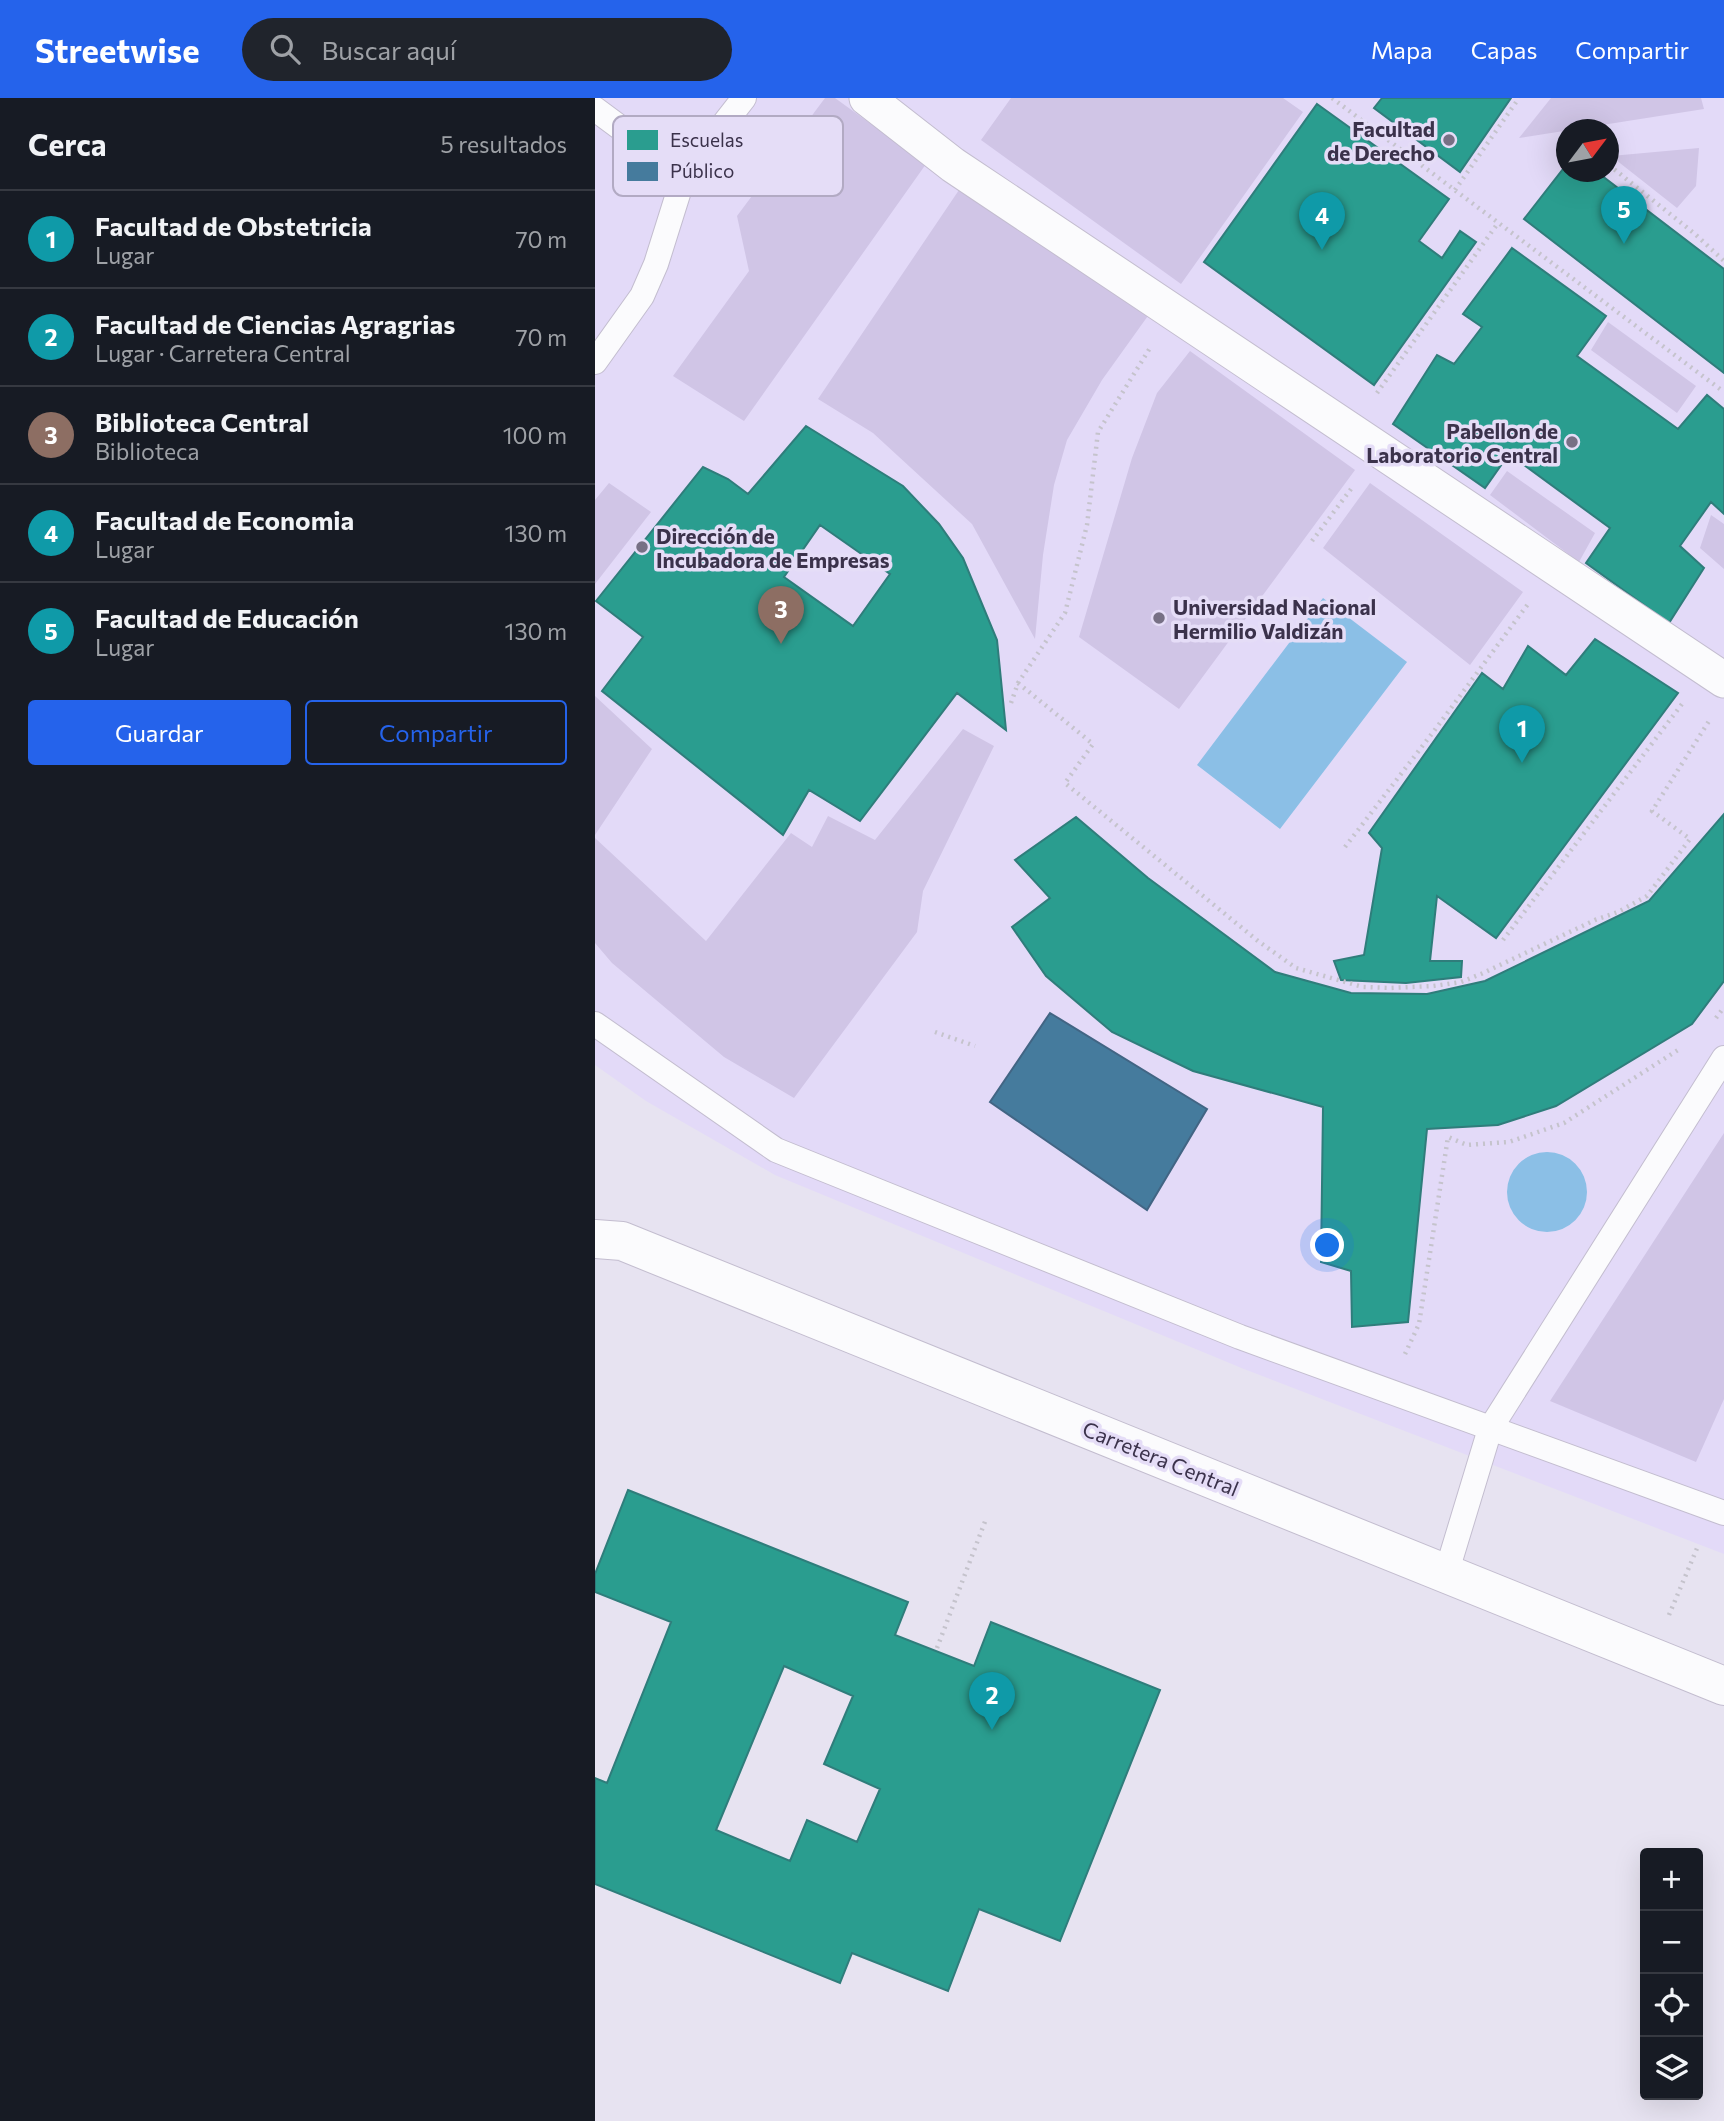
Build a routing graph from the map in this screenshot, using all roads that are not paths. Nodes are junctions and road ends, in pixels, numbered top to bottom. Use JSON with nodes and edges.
{"nodes":[{"id":1,"x":744,"y":98,"type":"edge"},
{"id":2,"x":867,"y":98,"type":"edge"},
{"id":3,"x":730,"y":116,"type":"edge"},
{"id":4,"x":598,"y":117,"type":"edge"},
{"id":5,"x":613,"y":127,"type":"edge"},
{"id":6,"x":677,"y":196,"type":"edge"},
{"id":7,"x":595,"y":362,"type":"edge"},
{"id":8,"x":1720,"y":695,"type":"edge"},
{"id":9,"x":595,"y":1024,"type":"edge"},
{"id":10,"x":1724,"y":1058,"type":"edge"},
{"id":11,"x":604,"y":1234,"type":"edge"},
{"id":12,"x":1490,"y":1429,"type":"junction"},
{"id":13,"x":1719,"y":1511,"type":"edge"},
{"id":14,"x":1446,"y":1574,"type":"junction"},
{"id":15,"x":1724,"y":1686,"type":"edge"}],
"edges":[{"from":1,"to":3,"type":"lane"},
{"from":2,"to":8,"type":"street"},
{"from":4,"to":5,"type":"lane"},
{"from":6,"to":7,"type":"lane"},
{"from":9,"to":12,"type":"lane"},
{"from":10,"to":12,"type":"lane"},
{"from":11,"to":14,"type":"highway","name":"Carretera Central"},
{"from":12,"to":13,"type":"lane"},
{"from":12,"to":14,"type":"lane"},
{"from":14,"to":15,"type":"highway","name":"Carretera Central"}]}
